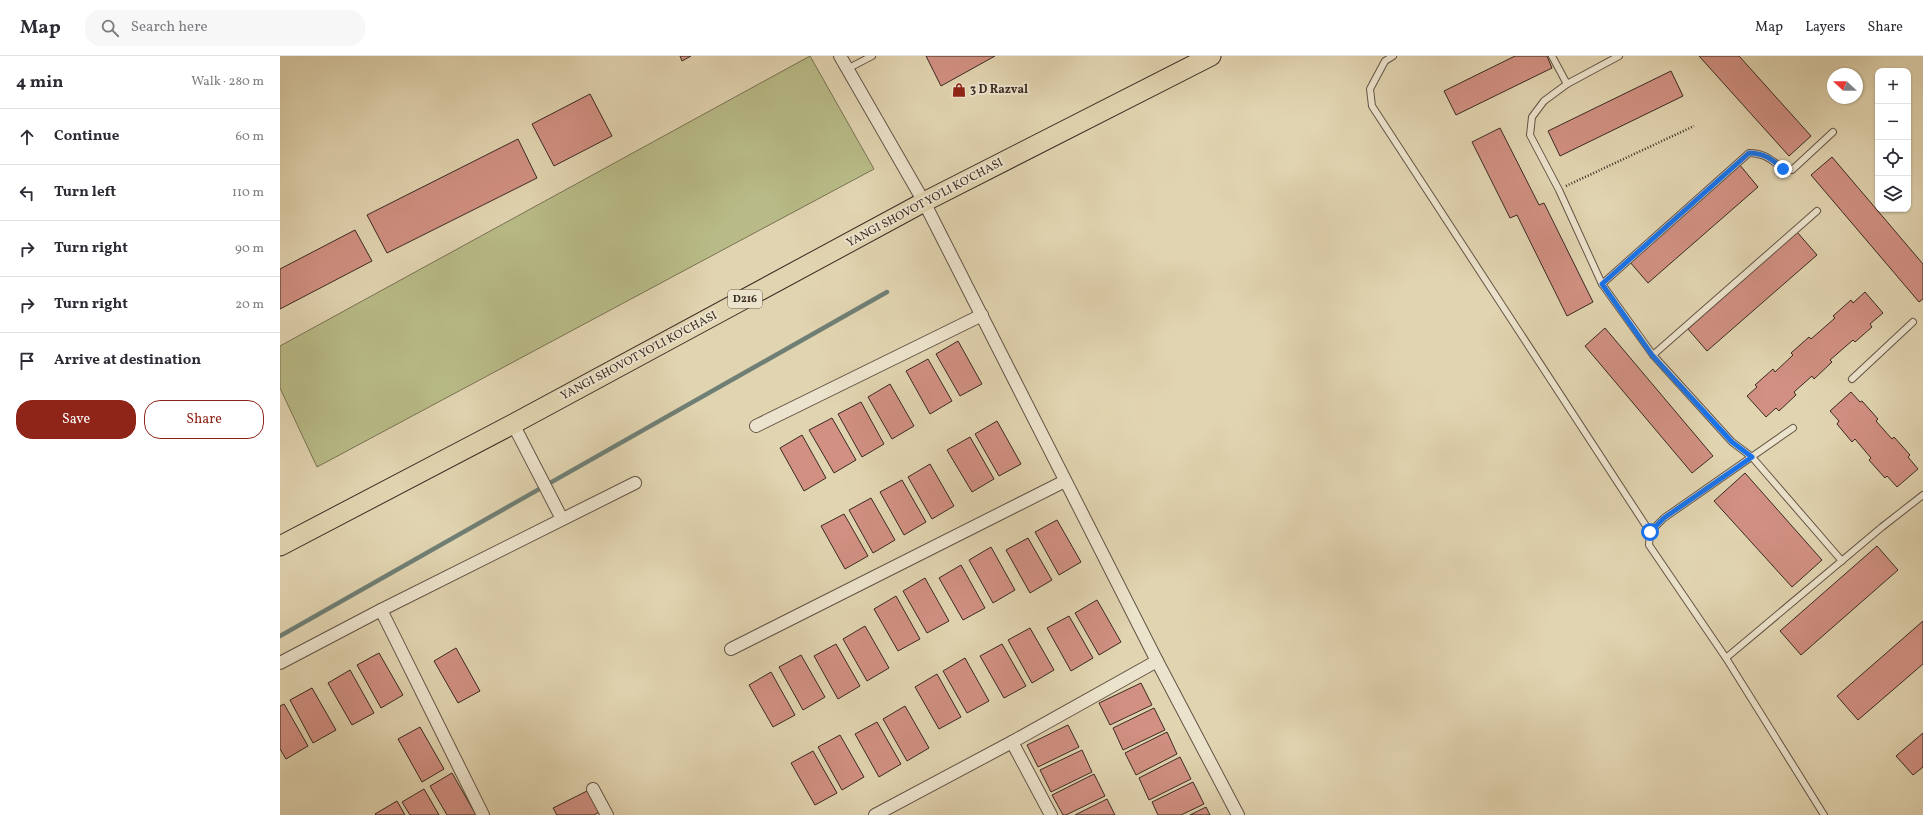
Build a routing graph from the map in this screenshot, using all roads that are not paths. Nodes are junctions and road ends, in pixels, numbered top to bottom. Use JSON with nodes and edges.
{"nodes":[{"id":1,"x":840,"y":56,"type":"edge"},
{"id":2,"x":872,"y":56,"type":"edge"},
{"id":3,"x":1211,"y":56,"type":"edge"},
{"id":4,"x":1393,"y":56,"type":"edge"},
{"id":5,"x":1552,"y":56,"type":"edge"},
{"id":6,"x":1619,"y":56,"type":"edge"},
{"id":7,"x":847,"y":69,"type":"junction"},
{"id":8,"x":1567,"y":84,"type":"junction"},
{"id":9,"x":1834,"y":132,"type":"dead end"},
{"id":10,"x":924,"y":202,"type":"junction"},
{"id":11,"x":1817,"y":211,"type":"dead end"},
{"id":12,"x":1602,"y":284,"type":"junction"},
{"id":13,"x":982,"y":315,"type":"junction"},
{"id":14,"x":1913,"y":322,"type":"dead end"},
{"id":15,"x":1652,"y":355,"type":"junction"},
{"id":16,"x":1852,"y":379,"type":"dead end"},
{"id":17,"x":513,"y":424,"type":"junction"},
{"id":18,"x":756,"y":426,"type":"dead end"},
{"id":19,"x":1793,"y":428,"type":"dead end"},
{"id":20,"x":1752,"y":457,"type":"junction"},
{"id":21,"x":1066,"y":481,"type":"junction"},
{"id":22,"x":635,"y":483,"type":"dead end"},
{"id":23,"x":1923,"y":495,"type":"edge"},
{"id":24,"x":562,"y":519,"type":"junction"},
{"id":25,"x":1650,"y":532,"type":"junction"},
{"id":26,"x":280,"y":546,"type":"edge"},
{"id":27,"x":1842,"y":561,"type":"junction"},
{"id":28,"x":381,"y":610,"type":"junction"},
{"id":29,"x":731,"y":649,"type":"dead end"},
{"id":30,"x":1726,"y":658,"type":"junction"},
{"id":31,"x":1157,"y":661,"type":"junction"},
{"id":32,"x":280,"y":663,"type":"edge"},
{"id":33,"x":1012,"y":742,"type":"junction"},
{"id":34,"x":593,"y":789,"type":"dead end"},
{"id":35,"x":483,"y":815,"type":"edge"},
{"id":36,"x":607,"y":815,"type":"edge"},
{"id":37,"x":875,"y":815,"type":"edge"},
{"id":38,"x":1051,"y":815,"type":"edge"},
{"id":39,"x":1238,"y":815,"type":"edge"},
{"id":40,"x":1824,"y":815,"type":"edge"}],
"edges":[{"from":1,"to":7,"type":"street"},
{"from":2,"to":7,"type":"lane"},
{"from":3,"to":10,"type":"main road","name":"YANGI SHOVOT YO'LI KO'CHASI","number":"D216"},
{"from":4,"to":25,"type":"lane"},
{"from":5,"to":8,"type":"lane"},
{"from":6,"to":8,"type":"lane"},
{"from":7,"to":10,"type":"street"},
{"from":8,"to":12,"type":"lane"},
{"from":9,"to":12,"type":"lane"},
{"from":10,"to":13,"type":"street"},
{"from":10,"to":17,"type":"main road","name":"YANGI SHOVOT YO'LI KO'CHASI","number":"D216"},
{"from":11,"to":15,"type":"lane"},
{"from":12,"to":15,"type":"lane"},
{"from":13,"to":18,"type":"street"},
{"from":13,"to":21,"type":"street"},
{"from":14,"to":16,"type":"lane"},
{"from":15,"to":20,"type":"lane"},
{"from":17,"to":24,"type":"street"},
{"from":17,"to":26,"type":"main road","name":"YANGI SHOVOT YO'LI KO'CHASI","number":"D216"},
{"from":19,"to":20,"type":"lane"},
{"from":20,"to":25,"type":"lane"},
{"from":20,"to":27,"type":"lane"},
{"from":21,"to":29,"type":"street"},
{"from":21,"to":31,"type":"street"},
{"from":22,"to":24,"type":"street"},
{"from":23,"to":27,"type":"lane"},
{"from":24,"to":28,"type":"street"},
{"from":25,"to":30,"type":"lane"},
{"from":27,"to":30,"type":"lane"},
{"from":28,"to":32,"type":"street"},
{"from":28,"to":35,"type":"street"},
{"from":30,"to":40,"type":"lane"},
{"from":31,"to":33,"type":"street"},
{"from":31,"to":39,"type":"street"},
{"from":33,"to":37,"type":"street"},
{"from":33,"to":38,"type":"street"},
{"from":34,"to":36,"type":"street"}]}
